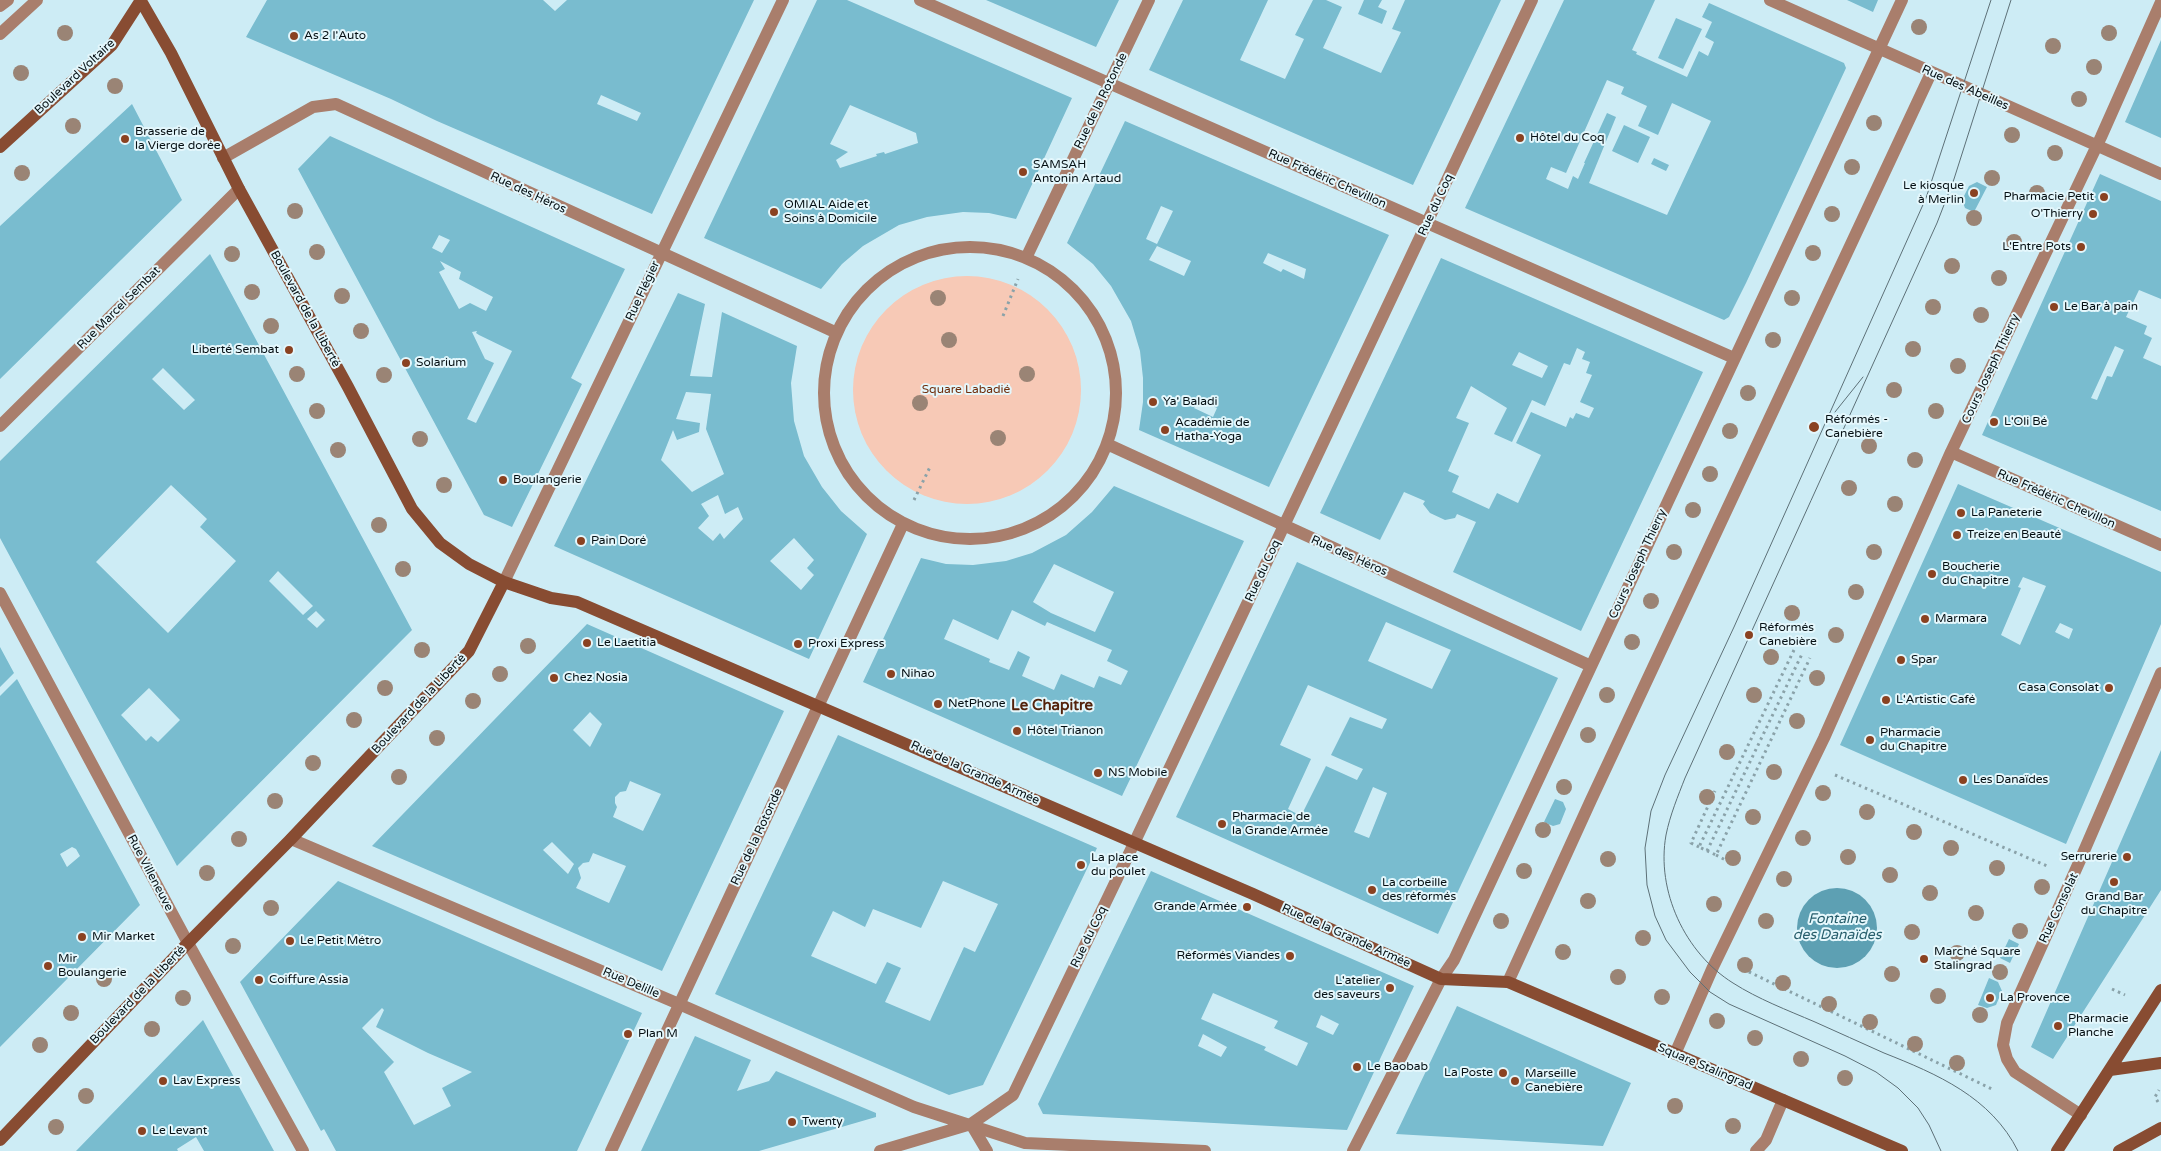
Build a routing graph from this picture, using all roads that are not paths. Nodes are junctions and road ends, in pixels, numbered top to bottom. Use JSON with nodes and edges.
{"nodes":[{"id":1,"x":8,"y":0,"type":"edge"},
{"id":2,"x":36,"y":0,"type":"edge"},
{"id":3,"x":140,"y":0,"type":"edge"},
{"id":4,"x":783,"y":0,"type":"edge"},
{"id":5,"x":920,"y":0,"type":"edge"},
{"id":6,"x":1149,"y":0,"type":"edge"},
{"id":7,"x":1532,"y":0,"type":"edge"},
{"id":8,"x":1770,"y":0,"type":"edge"},
{"id":9,"x":1902,"y":0,"type":"edge"},
{"id":10,"x":2161,"y":2,"type":"edge"},
{"id":11,"x":0,"y":6,"type":"edge"},
{"id":12,"x":0,"y":34,"type":"edge"},
{"id":13,"x":1879,"y":49,"type":"junction"},
{"id":14,"x":1931,"y":73,"type":"junction"},
{"id":15,"x":1110,"y":82,"type":"junction"},
{"id":16,"x":2097,"y":146,"type":"junction"},
{"id":17,"x":0,"y":147,"type":"edge"},
{"id":18,"x":223,"y":158,"type":"junction"},
{"id":19,"x":2161,"y":174,"type":"edge"},
{"id":20,"x":239,"y":189,"type":"junction"},
{"id":21,"x":1427,"y":224,"type":"junction"},
{"id":22,"x":661,"y":254,"type":"junction"},
{"id":23,"x":1028,"y":256,"type":"junction"},
{"id":24,"x":837,"y":333,"type":"junction"},
{"id":25,"x":1734,"y":358,"type":"junction"},
{"id":26,"x":0,"y":426,"type":"edge"},
{"id":27,"x":1107,"y":444,"type":"junction"},
{"id":28,"x":1951,"y":452,"type":"junction"},
{"id":29,"x":903,"y":524,"type":"junction"},
{"id":30,"x":1284,"y":526,"type":"junction"},
{"id":31,"x":2161,"y":545,"type":"edge"},
{"id":32,"x":504,"y":582,"type":"junction"},
{"id":33,"x":0,"y":593,"type":"edge"},
{"id":34,"x":1591,"y":666,"type":"junction"},
{"id":35,"x":2161,"y":673,"type":"edge"},
{"id":36,"x":819,"y":705,"type":"junction"},
{"id":37,"x":291,"y":839,"type":"junction"},
{"id":38,"x":1134,"y":843,"type":"junction"},
{"id":39,"x":188,"y":943,"type":"junction"},
{"id":40,"x":1441,"y":979,"type":"junction"},
{"id":41,"x":1508,"y":982,"type":"junction"},
{"id":42,"x":2161,"y":990,"type":"edge"},
{"id":43,"x":679,"y":1004,"type":"junction"},
{"id":44,"x":1675,"y":1054,"type":"junction"},
{"id":45,"x":2161,"y":1063,"type":"edge"},
{"id":46,"x":2110,"y":1070,"type":"junction"},
{"id":47,"x":1783,"y":1100,"type":"junction"},
{"id":48,"x":2081,"y":1115,"type":"junction"},
{"id":49,"x":971,"y":1124,"type":"junction"},
{"id":50,"x":2161,"y":1128,"type":"edge"},
{"id":51,"x":0,"y":1140,"type":"edge"},
{"id":52,"x":304,"y":1151,"type":"edge"},
{"id":53,"x":611,"y":1151,"type":"edge"},
{"id":54,"x":880,"y":1151,"type":"edge"},
{"id":55,"x":987,"y":1151,"type":"edge"},
{"id":56,"x":1205,"y":1151,"type":"edge"},
{"id":57,"x":1354,"y":1151,"type":"edge"},
{"id":58,"x":1756,"y":1151,"type":"edge"},
{"id":59,"x":1902,"y":1151,"type":"edge"},
{"id":60,"x":2057,"y":1151,"type":"edge"},
{"id":61,"x":2120,"y":1151,"type":"edge"}],
"edges":[{"from":1,"to":11,"type":"street"},
{"from":2,"to":12,"type":"street"},
{"from":3,"to":17,"type":"main road","name":"Boulevard Voltaire"},
{"from":3,"to":18,"type":"main road","name":"Boulevard de la Liberté"},
{"from":4,"to":22,"type":"street","name":"Rue Flégier"},
{"from":5,"to":15,"type":"street","name":"Rue Frédéric Chevillon"},
{"from":6,"to":15,"type":"street","name":"Rue de la Rotonde"},
{"from":7,"to":21,"type":"street","name":"Rue du Coq"},
{"from":8,"to":13,"type":"street","name":"Rue des Abeilles"},
{"from":9,"to":13,"type":"street","name":"Cours Joseph Thierry"},
{"from":10,"to":16,"type":"street","name":"Cours Joseph Thierry"},
{"from":13,"to":14,"type":"street","name":"Rue des Abeilles"},
{"from":13,"to":25,"type":"street","name":"Cours Joseph Thierry"},
{"from":14,"to":16,"type":"street","name":"Rue des Abeilles"},
{"from":14,"to":41,"type":"street"},
{"from":15,"to":21,"type":"street","name":"Rue Frédéric Chevillon"},
{"from":15,"to":23,"type":"street","name":"Rue de la Rotonde"},
{"from":16,"to":19,"type":"street","name":"Rue des Abeilles"},
{"from":16,"to":28,"type":"street","name":"Cours Joseph Thierry"},
{"from":18,"to":20,"type":"main road","name":"Boulevard de la Liberté"},
{"from":18,"to":22,"type":"street","name":"Rue des Héros"},
{"from":20,"to":26,"type":"street","name":"Rue Marcel Sembat"},
{"from":20,"to":32,"type":"main road","name":"Boulevard de la Liberté"},
{"from":21,"to":25,"type":"street","name":"Rue Frédéric Chevillon"},
{"from":21,"to":30,"type":"street","name":"Rue du Coq"},
{"from":22,"to":24,"type":"street","name":"Rue des Héros"},
{"from":22,"to":32,"type":"street","name":"Rue Flégier"},
{"from":23,"to":24,"type":"street"},
{"from":23,"to":27,"type":"street"},
{"from":24,"to":29,"type":"street"},
{"from":25,"to":34,"type":"street","name":"Cours Joseph Thierry"},
{"from":27,"to":29,"type":"street"},
{"from":27,"to":30,"type":"street","name":"Rue des Héros"},
{"from":28,"to":31,"type":"street","name":"Rue Frédéric Chevillon"},
{"from":28,"to":44,"type":"street","name":"Cours Joseph Thierry"},
{"from":29,"to":36,"type":"street","name":"Rue de la Rotonde"},
{"from":30,"to":34,"type":"street","name":"Rue des Héros"},
{"from":30,"to":38,"type":"street","name":"Rue du Coq"},
{"from":32,"to":36,"type":"main road","name":"Rue de la Grande Armée"},
{"from":32,"to":37,"type":"main road","name":"Boulevard de la Liberté"},
{"from":33,"to":39,"type":"street","name":"Rue Villeneuve"},
{"from":34,"to":40,"type":"street"},
{"from":35,"to":48,"type":"street","name":"Rue Consolat"},
{"from":36,"to":38,"type":"main road","name":"Rue de la Grande Armée"},
{"from":36,"to":43,"type":"street","name":"Rue de la Rotonde"},
{"from":37,"to":39,"type":"main road","name":"Boulevard de la Liberté"},
{"from":37,"to":43,"type":"street","name":"Rue Delille"},
{"from":38,"to":40,"type":"main road","name":"Rue de la Grande Armée"},
{"from":38,"to":49,"type":"street","name":"Rue du Coq"},
{"from":39,"to":51,"type":"main road","name":"Boulevard de la Liberté"},
{"from":39,"to":52,"type":"street","name":"Rue Villeneuve"},
{"from":40,"to":41,"type":"main road","name":"Square Stalingrad"},
{"from":40,"to":57,"type":"street"},
{"from":41,"to":44,"type":"main road","name":"Square Stalingrad"},
{"from":42,"to":46,"type":"main road"},
{"from":43,"to":49,"type":"street","name":"Rue Delille"},
{"from":43,"to":53,"type":"street","name":"Rue de la Rotonde"},
{"from":44,"to":47,"type":"main road","name":"Square Stalingrad"},
{"from":45,"to":46,"type":"main road"},
{"from":46,"to":48,"type":"main road"},
{"from":47,"to":58,"type":"street"},
{"from":47,"to":59,"type":"main road","name":"Square Stalingrad"},
{"from":48,"to":60,"type":"main road"},
{"from":49,"to":54,"type":"street","name":"Rue du Coq"},
{"from":49,"to":55,"type":"street"},
{"from":49,"to":56,"type":"street","name":"Rue Delille"},
{"from":50,"to":61,"type":"main road"}]}
